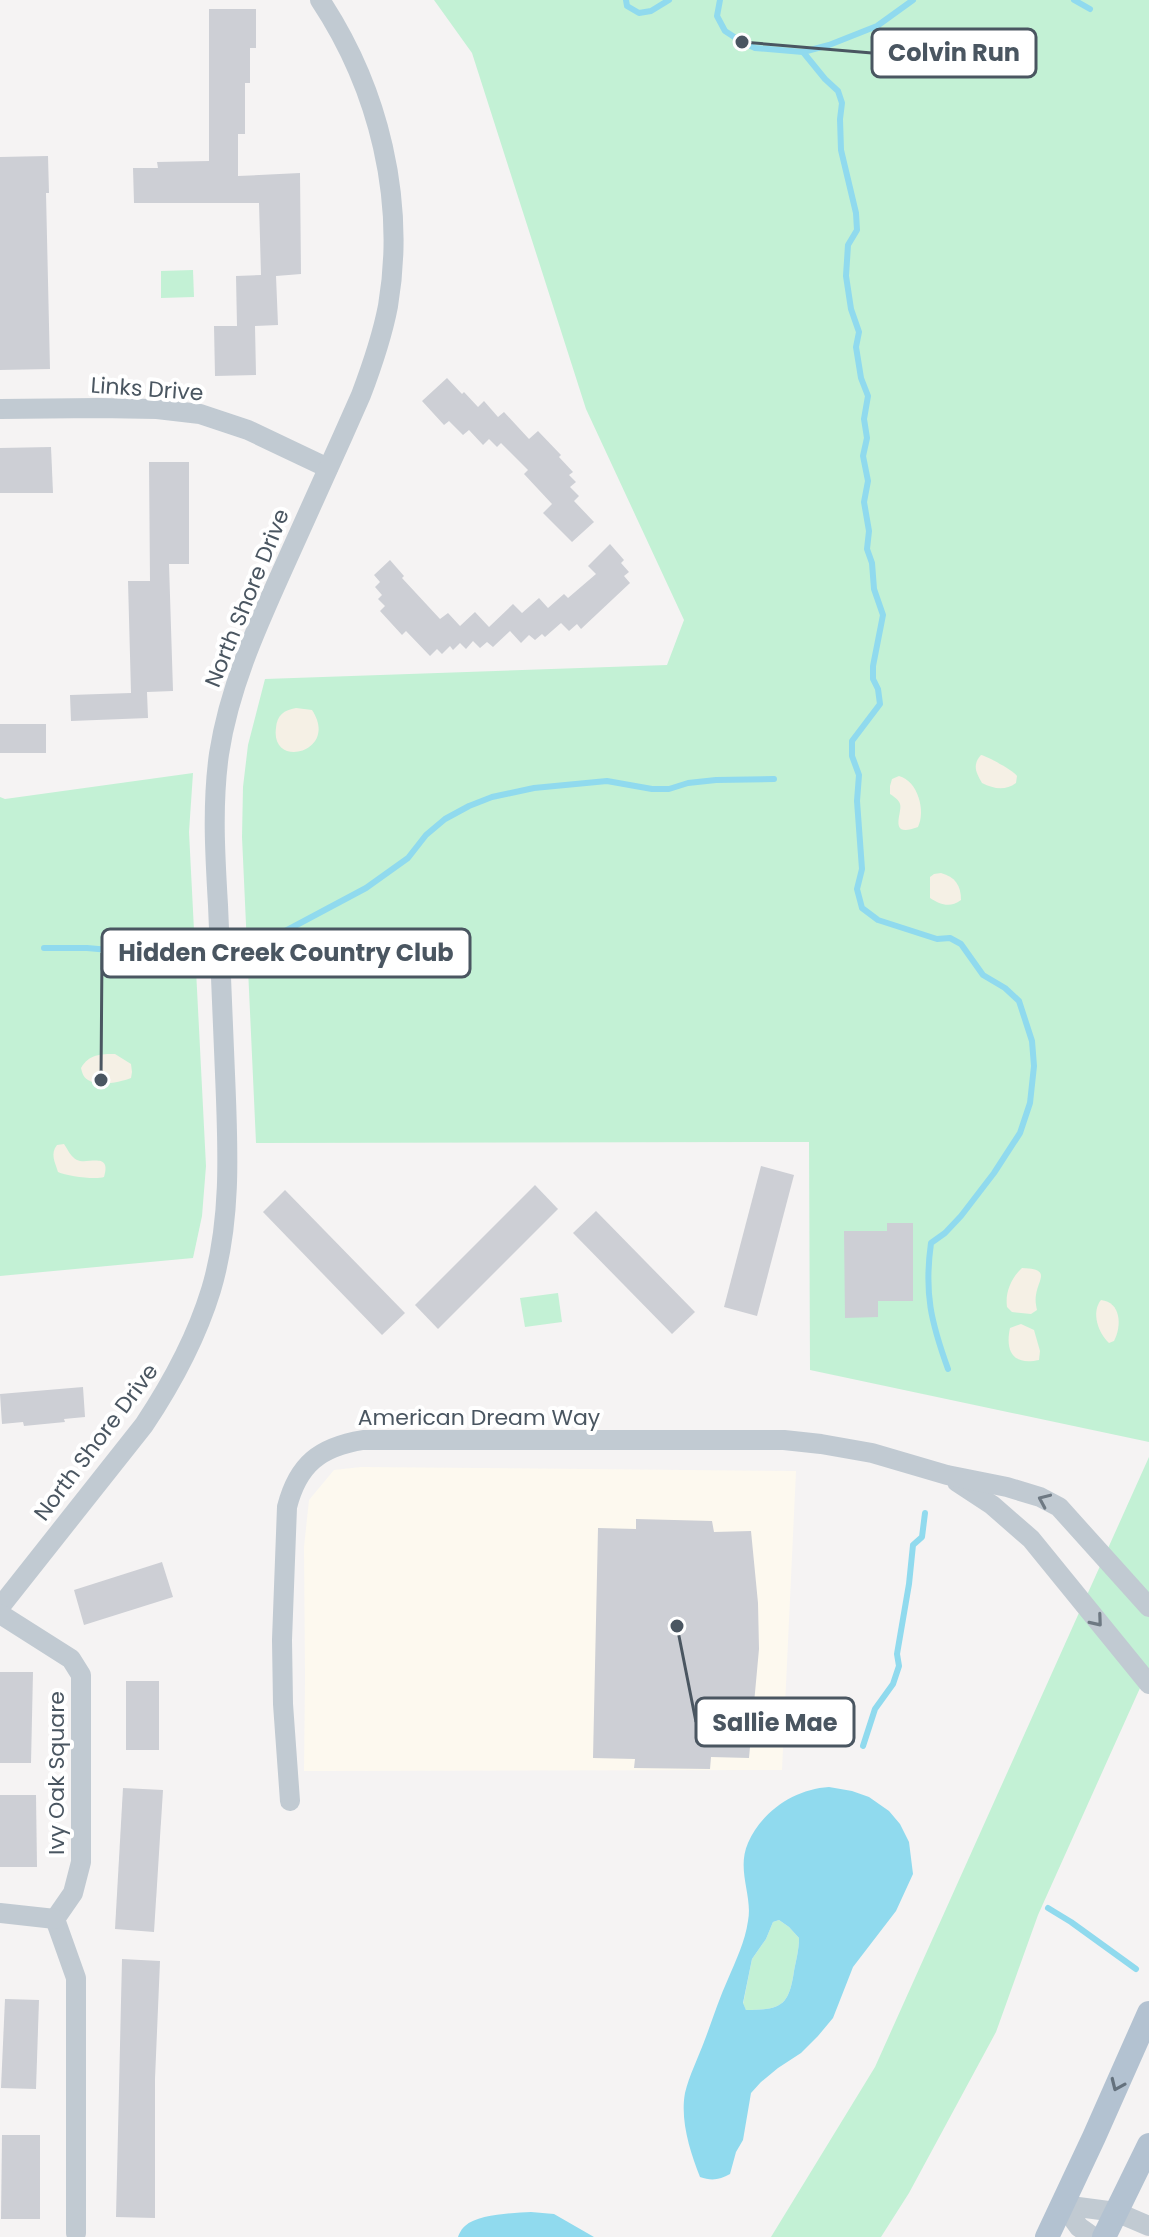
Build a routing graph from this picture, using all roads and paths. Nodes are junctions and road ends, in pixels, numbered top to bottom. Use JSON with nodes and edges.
{"nodes":[{"id":1,"x":320,"y":0,"type":"edge"},
{"id":2,"x":0,"y":409,"type":"edge"},
{"id":3,"x":328,"y":468,"type":"junction"},
{"id":4,"x":947,"y":1475,"type":"junction"},
{"id":5,"x":1148,"y":1606,"type":"edge"},
{"id":6,"x":0,"y":1607,"type":"edge"},
{"id":7,"x":0,"y":1614,"type":"edge"},
{"id":8,"x":1149,"y":1684,"type":"edge"},
{"id":9,"x":290,"y":1801,"type":"dead end"},
{"id":10,"x":0,"y":1913,"type":"edge"},
{"id":11,"x":55,"y":1919,"type":"junction"},
{"id":12,"x":1149,"y":2013,"type":"edge"},
{"id":13,"x":1149,"y":2145,"type":"edge"},
{"id":14,"x":1063,"y":2205,"type":"junction"},
{"id":15,"x":1116,"y":2212,"type":"junction"},
{"id":16,"x":1149,"y":2226,"type":"edge"},
{"id":17,"x":76,"y":2233,"type":"dead end"},
{"id":18,"x":1047,"y":2237,"type":"edge"},
{"id":19,"x":1093,"y":2237,"type":"edge"},
{"id":20,"x":1104,"y":2237,"type":"edge"}],
"edges":[{"from":1,"to":3,"type":"street","name":"North Shore Drive"},
{"from":2,"to":3,"type":"street","name":"Links Drive"},
{"from":3,"to":6,"type":"street","name":"North Shore Drive"},
{"from":5,"to":4,"type":"street","one_way":true},
{"from":4,"to":8,"type":"street","one_way":true},
{"from":4,"to":9,"type":"street","name":"American Dream Way"},
{"from":7,"to":11,"type":"street","name":"Ivy Oak Square"},
{"from":10,"to":11,"type":"street"},
{"from":11,"to":17,"type":"street"},
{"from":12,"to":14,"type":"main road","one_way":true},
{"from":13,"to":15,"type":"main road"},
{"from":14,"to":15,"type":"street"},
{"from":14,"to":18,"type":"main road"},
{"from":14,"to":19,"type":"street"},
{"from":15,"to":16,"type":"street"},
{"from":15,"to":20,"type":"main road"}]}
